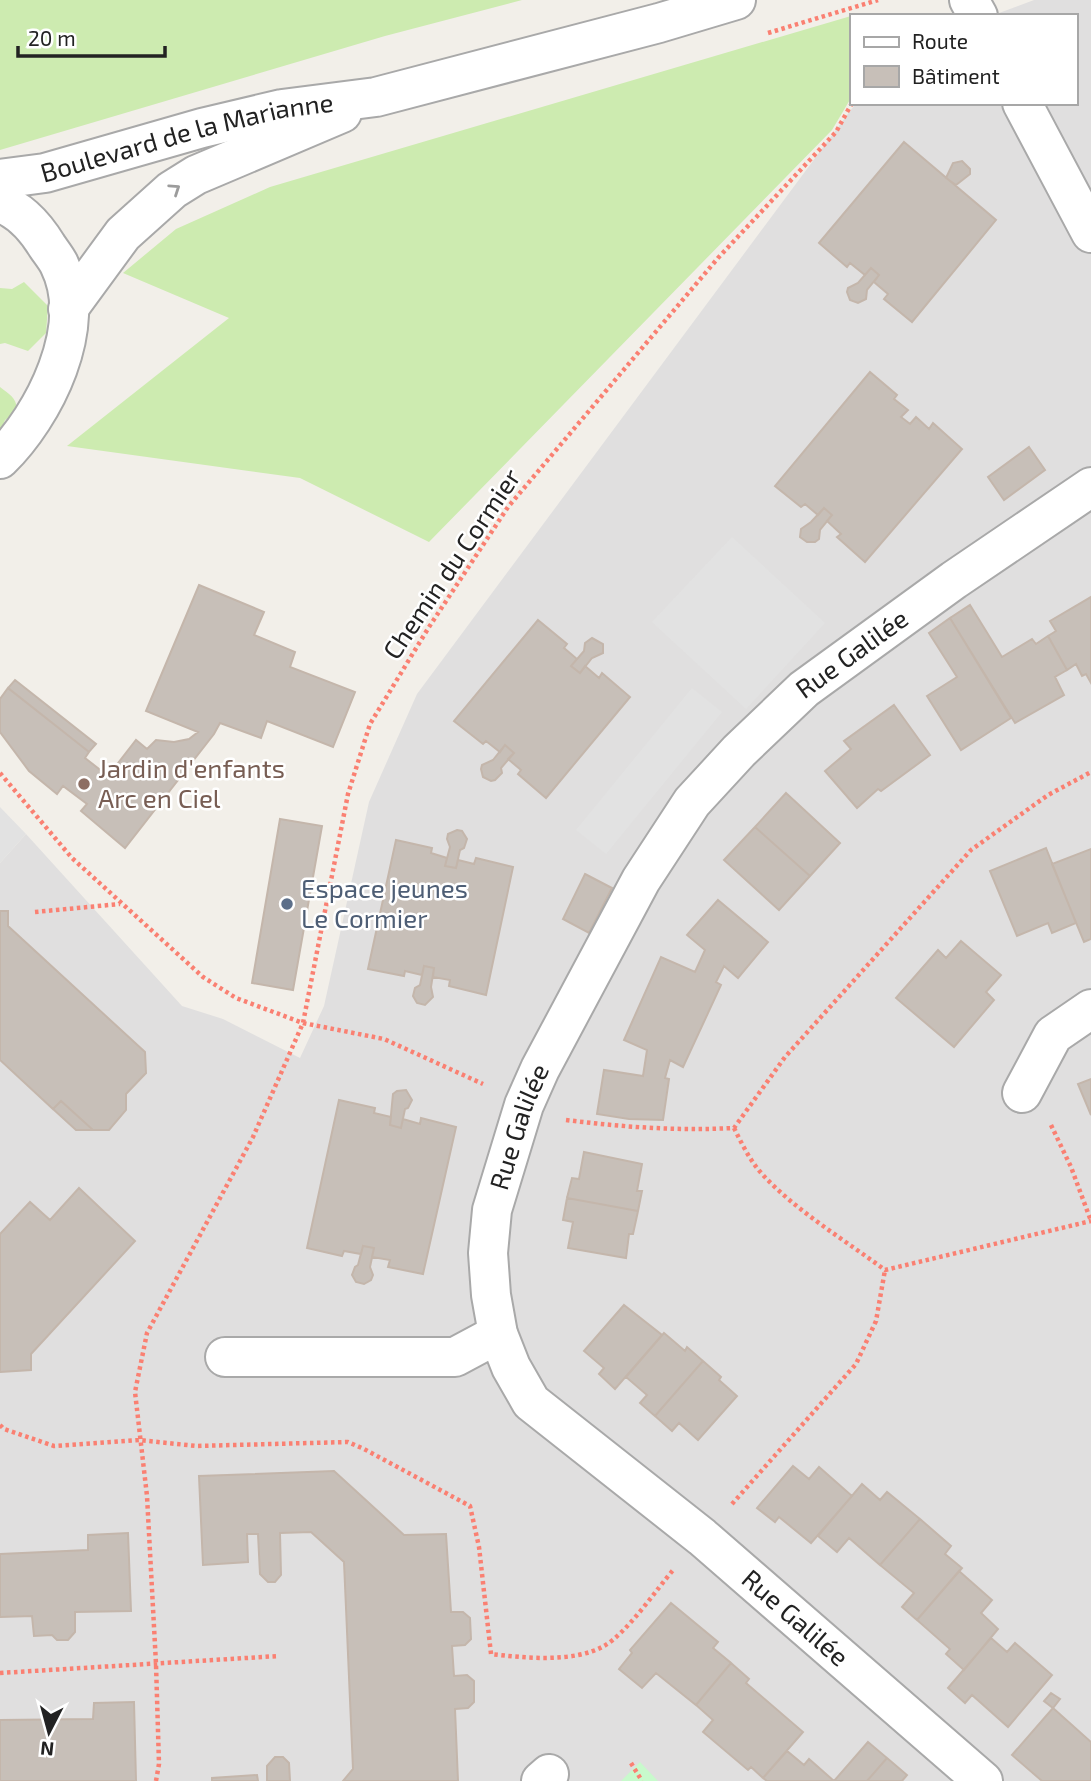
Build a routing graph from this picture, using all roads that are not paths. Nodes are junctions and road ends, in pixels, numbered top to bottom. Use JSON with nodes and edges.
{"nodes":[{"id":1,"x":736,"y":0,"type":"edge"},
{"id":2,"x":376,"y":97,"type":"junction"},
{"id":3,"x":1023,"y":105,"type":"edge"},
{"id":4,"x":0,"y":179,"type":"edge"},
{"id":5,"x":0,"y":203,"type":"edge"},
{"id":6,"x":1091,"y":233,"type":"edge"},
{"id":7,"x":68,"y":309,"type":"junction"},
{"id":8,"x":0,"y":459,"type":"edge"},
{"id":9,"x":1091,"y":487,"type":"edge"},
{"id":10,"x":1091,"y":1009,"type":"edge"},
{"id":11,"x":1021,"y":1093,"type":"road end"},
{"id":12,"x":498,"y":1334,"type":"junction"},
{"id":13,"x":225,"y":1357,"type":"dead end"},
{"id":14,"x":982,"y":1781,"type":"edge"}],
"edges":[{"from":1,"to":2,"type":"street","name":"Boulevard de la Marianne"},
{"from":2,"to":4,"type":"street","name":"Boulevard de la Marianne"},
{"from":7,"to":2,"type":"street","name":"Boulevard de la Marianne","one_way":true},
{"from":3,"to":6,"type":"street"},
{"from":5,"to":7,"type":"street","name":"Boulevard de la Marianne"},
{"from":7,"to":8,"type":"street","name":"Boulevard de la Marianne"},
{"from":9,"to":12,"type":"street","name":"Rue Galilée"},
{"from":10,"to":11,"type":"street"},
{"from":12,"to":13,"type":"street"},
{"from":12,"to":14,"type":"street","name":"Rue Galilée"}]}
